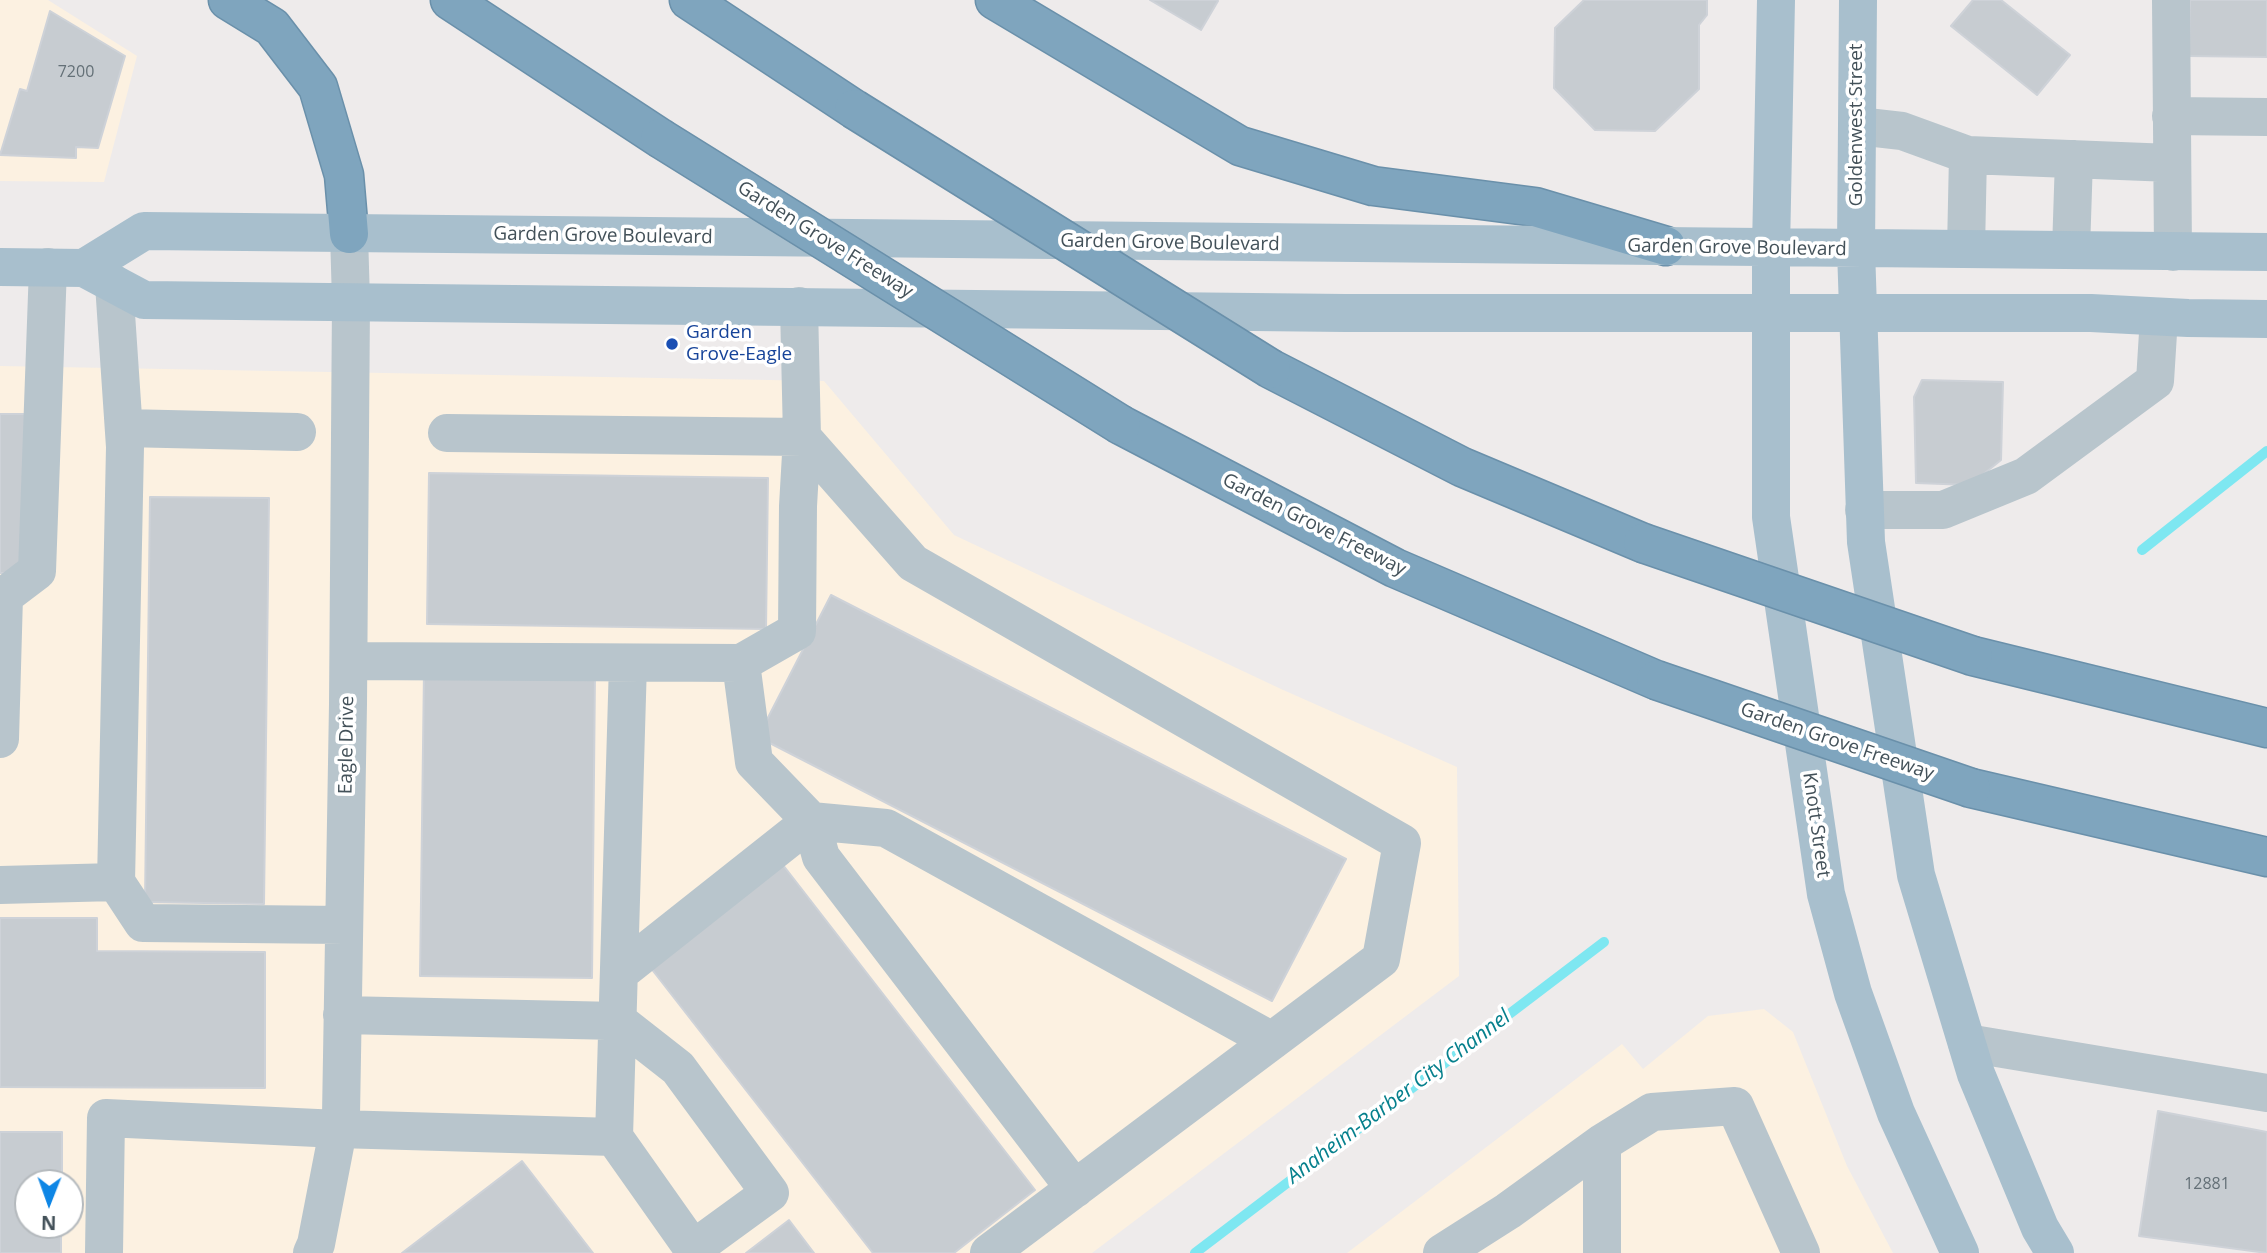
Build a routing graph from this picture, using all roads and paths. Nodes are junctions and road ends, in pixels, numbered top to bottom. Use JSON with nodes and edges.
{"nodes":[{"id":1,"x":228,"y":0,"type":"edge"},
{"id":2,"x":450,"y":0,"type":"edge"},
{"id":3,"x":689,"y":0,"type":"edge"},
{"id":4,"x":995,"y":0,"type":"edge"},
{"id":5,"x":1776,"y":0,"type":"edge"},
{"id":6,"x":1858,"y":0,"type":"edge"},
{"id":7,"x":2171,"y":0,"type":"edge"},
{"id":8,"x":2171,"y":116,"type":"junction"},
{"id":9,"x":2267,"y":117,"type":"edge"},
{"id":10,"x":1857,"y":126,"type":"junction"},
{"id":11,"x":1968,"y":155,"type":"junction"},
{"id":12,"x":2074,"y":159,"type":"junction"},
{"id":13,"x":2171,"y":163,"type":"junction"},
{"id":14,"x":349,"y":234,"type":"junction"},
{"id":15,"x":1666,"y":246,"type":"junction"},
{"id":16,"x":1771,"y":249,"type":"junction"},
{"id":17,"x":1966,"y":249,"type":"junction"},
{"id":18,"x":1856,"y":250,"type":"junction"},
{"id":19,"x":2071,"y":250,"type":"junction"},
{"id":20,"x":2173,"y":252,"type":"junction"},
{"id":21,"x":2267,"y":253,"type":"edge"},
{"id":22,"x":0,"y":267,"type":"edge"},
{"id":23,"x":82,"y":273,"type":"junction"},
{"id":24,"x":351,"y":301,"type":"junction"},
{"id":25,"x":799,"y":306,"type":"junction"},
{"id":26,"x":1772,"y":313,"type":"junction"},
{"id":27,"x":1857,"y":314,"type":"junction"},
{"id":28,"x":2160,"y":317,"type":"junction"},
{"id":29,"x":2267,"y":319,"type":"edge"},
{"id":30,"x":124,"y":428,"type":"junction"},
{"id":31,"x":297,"y":432,"type":"dead end"},
{"id":32,"x":447,"y":433,"type":"dead end"},
{"id":33,"x":802,"y":437,"type":"junction"},
{"id":34,"x":1864,"y":510,"type":"junction"},
{"id":35,"x":349,"y":661,"type":"junction"},
{"id":36,"x":628,"y":663,"type":"junction"},
{"id":37,"x":741,"y":663,"type":"junction"},
{"id":38,"x":2267,"y":728,"type":"edge"},
{"id":39,"x":0,"y":739,"type":"edge"},
{"id":40,"x":811,"y":821,"type":"junction"},
{"id":41,"x":2267,"y":858,"type":"edge"},
{"id":42,"x":116,"y":882,"type":"junction"},
{"id":43,"x":0,"y":885,"type":"edge"},
{"id":44,"x":344,"y":925,"type":"junction"},
{"id":45,"x":619,"y":973,"type":"junction"},
{"id":46,"x":342,"y":1015,"type":"junction"},
{"id":47,"x":618,"y":1021,"type":"junction"},
{"id":48,"x":1272,"y":1041,"type":"junction"},
{"id":49,"x":1967,"y":1043,"type":"junction"},
{"id":50,"x":2267,"y":1093,"type":"edge"},
{"id":51,"x":338,"y":1129,"type":"junction"},
{"id":52,"x":614,"y":1137,"type":"junction"},
{"id":53,"x":1602,"y":1143,"type":"junction"},
{"id":54,"x":1074,"y":1189,"type":"junction"},
{"id":55,"x":104,"y":1253,"type":"edge"},
{"id":56,"x":312,"y":1253,"type":"edge"},
{"id":57,"x":989,"y":1253,"type":"edge"},
{"id":58,"x":1442,"y":1253,"type":"edge"},
{"id":59,"x":1602,"y":1253,"type":"edge"},
{"id":60,"x":1801,"y":1253,"type":"edge"},
{"id":61,"x":1960,"y":1253,"type":"edge"},
{"id":62,"x":2055,"y":1253,"type":"edge"}],
"edges":[{"from":1,"to":14,"type":"highway"},
{"from":2,"to":41,"type":"highway","name":"Garden Grove Freeway","bridge":true},
{"from":3,"to":38,"type":"highway","bridge":true},
{"from":4,"to":15,"type":"highway"},
{"from":5,"to":16,"type":"main road"},
{"from":6,"to":10,"type":"main road","name":"Goldenwest Street"},
{"from":7,"to":8,"type":"street"},
{"from":8,"to":9,"type":"street"},
{"from":8,"to":13,"type":"street"},
{"from":10,"to":11,"type":"street"},
{"from":10,"to":18,"type":"main road","name":"Goldenwest Street"},
{"from":11,"to":12,"type":"street"},
{"from":11,"to":17,"type":"street"},
{"from":12,"to":13,"type":"street"},
{"from":12,"to":19,"type":"street"},
{"from":13,"to":20,"type":"street"},
{"from":14,"to":15,"type":"main road","name":"Garden Grove Boulevard"},
{"from":14,"to":23,"type":"main road","name":"Garden Grove Boulevard"},
{"from":14,"to":24,"type":"street","name":"Eagle Drive"},
{"from":15,"to":16,"type":"main road","name":"Garden Grove Boulevard"},
{"from":16,"to":18,"type":"main road","name":"Garden Grove Boulevard"},
{"from":16,"to":26,"type":"main road","name":"Knott Street"},
{"from":17,"to":18,"type":"main road","name":"Garden Grove Boulevard"},
{"from":17,"to":19,"type":"main road","name":"Garden Grove Boulevard"},
{"from":18,"to":27,"type":"main road"},
{"from":19,"to":20,"type":"main road","name":"Garden Grove Boulevard"},
{"from":20,"to":21,"type":"main road","name":"Garden Grove Boulevard"},
{"from":22,"to":23,"type":"main road"},
{"from":23,"to":24,"type":"main road"},
{"from":23,"to":30,"type":"street"},
{"from":23,"to":39,"type":"street"},
{"from":24,"to":25,"type":"main road"},
{"from":24,"to":35,"type":"street","name":"Eagle Drive"},
{"from":25,"to":26,"type":"main road"},
{"from":25,"to":33,"type":"street"},
{"from":26,"to":27,"type":"main road"},
{"from":26,"to":61,"type":"main road","name":"Knott Street"},
{"from":27,"to":28,"type":"main road"},
{"from":27,"to":34,"type":"main road"},
{"from":28,"to":29,"type":"main road"},
{"from":28,"to":34,"type":"street"},
{"from":30,"to":31,"type":"street"},
{"from":30,"to":42,"type":"street"},
{"from":32,"to":33,"type":"street"},
{"from":33,"to":37,"type":"street"},
{"from":33,"to":48,"type":"street"},
{"from":34,"to":49,"type":"main road"},
{"from":35,"to":36,"type":"street"},
{"from":35,"to":44,"type":"street","name":"Eagle Drive"},
{"from":36,"to":37,"type":"street"},
{"from":36,"to":45,"type":"street"},
{"from":37,"to":40,"type":"street"},
{"from":40,"to":45,"type":"street"},
{"from":40,"to":48,"type":"street"},
{"from":40,"to":54,"type":"street"},
{"from":42,"to":43,"type":"street"},
{"from":42,"to":44,"type":"street"},
{"from":44,"to":46,"type":"street","name":"Eagle Drive"},
{"from":45,"to":47,"type":"street"},
{"from":46,"to":47,"type":"street"},
{"from":46,"to":51,"type":"street","name":"Eagle Drive"},
{"from":47,"to":52,"type":"street"},
{"from":47,"to":52,"type":"street"},
{"from":48,"to":54,"type":"street"},
{"from":49,"to":50,"type":"street"},
{"from":49,"to":62,"type":"main road"},
{"from":51,"to":52,"type":"street"},
{"from":51,"to":55,"type":"street"},
{"from":51,"to":56,"type":"street","name":"Eagle Drive"},
{"from":53,"to":58,"type":"street"},
{"from":53,"to":59,"type":"street"},
{"from":53,"to":60,"type":"street"},
{"from":54,"to":57,"type":"street"}]}
